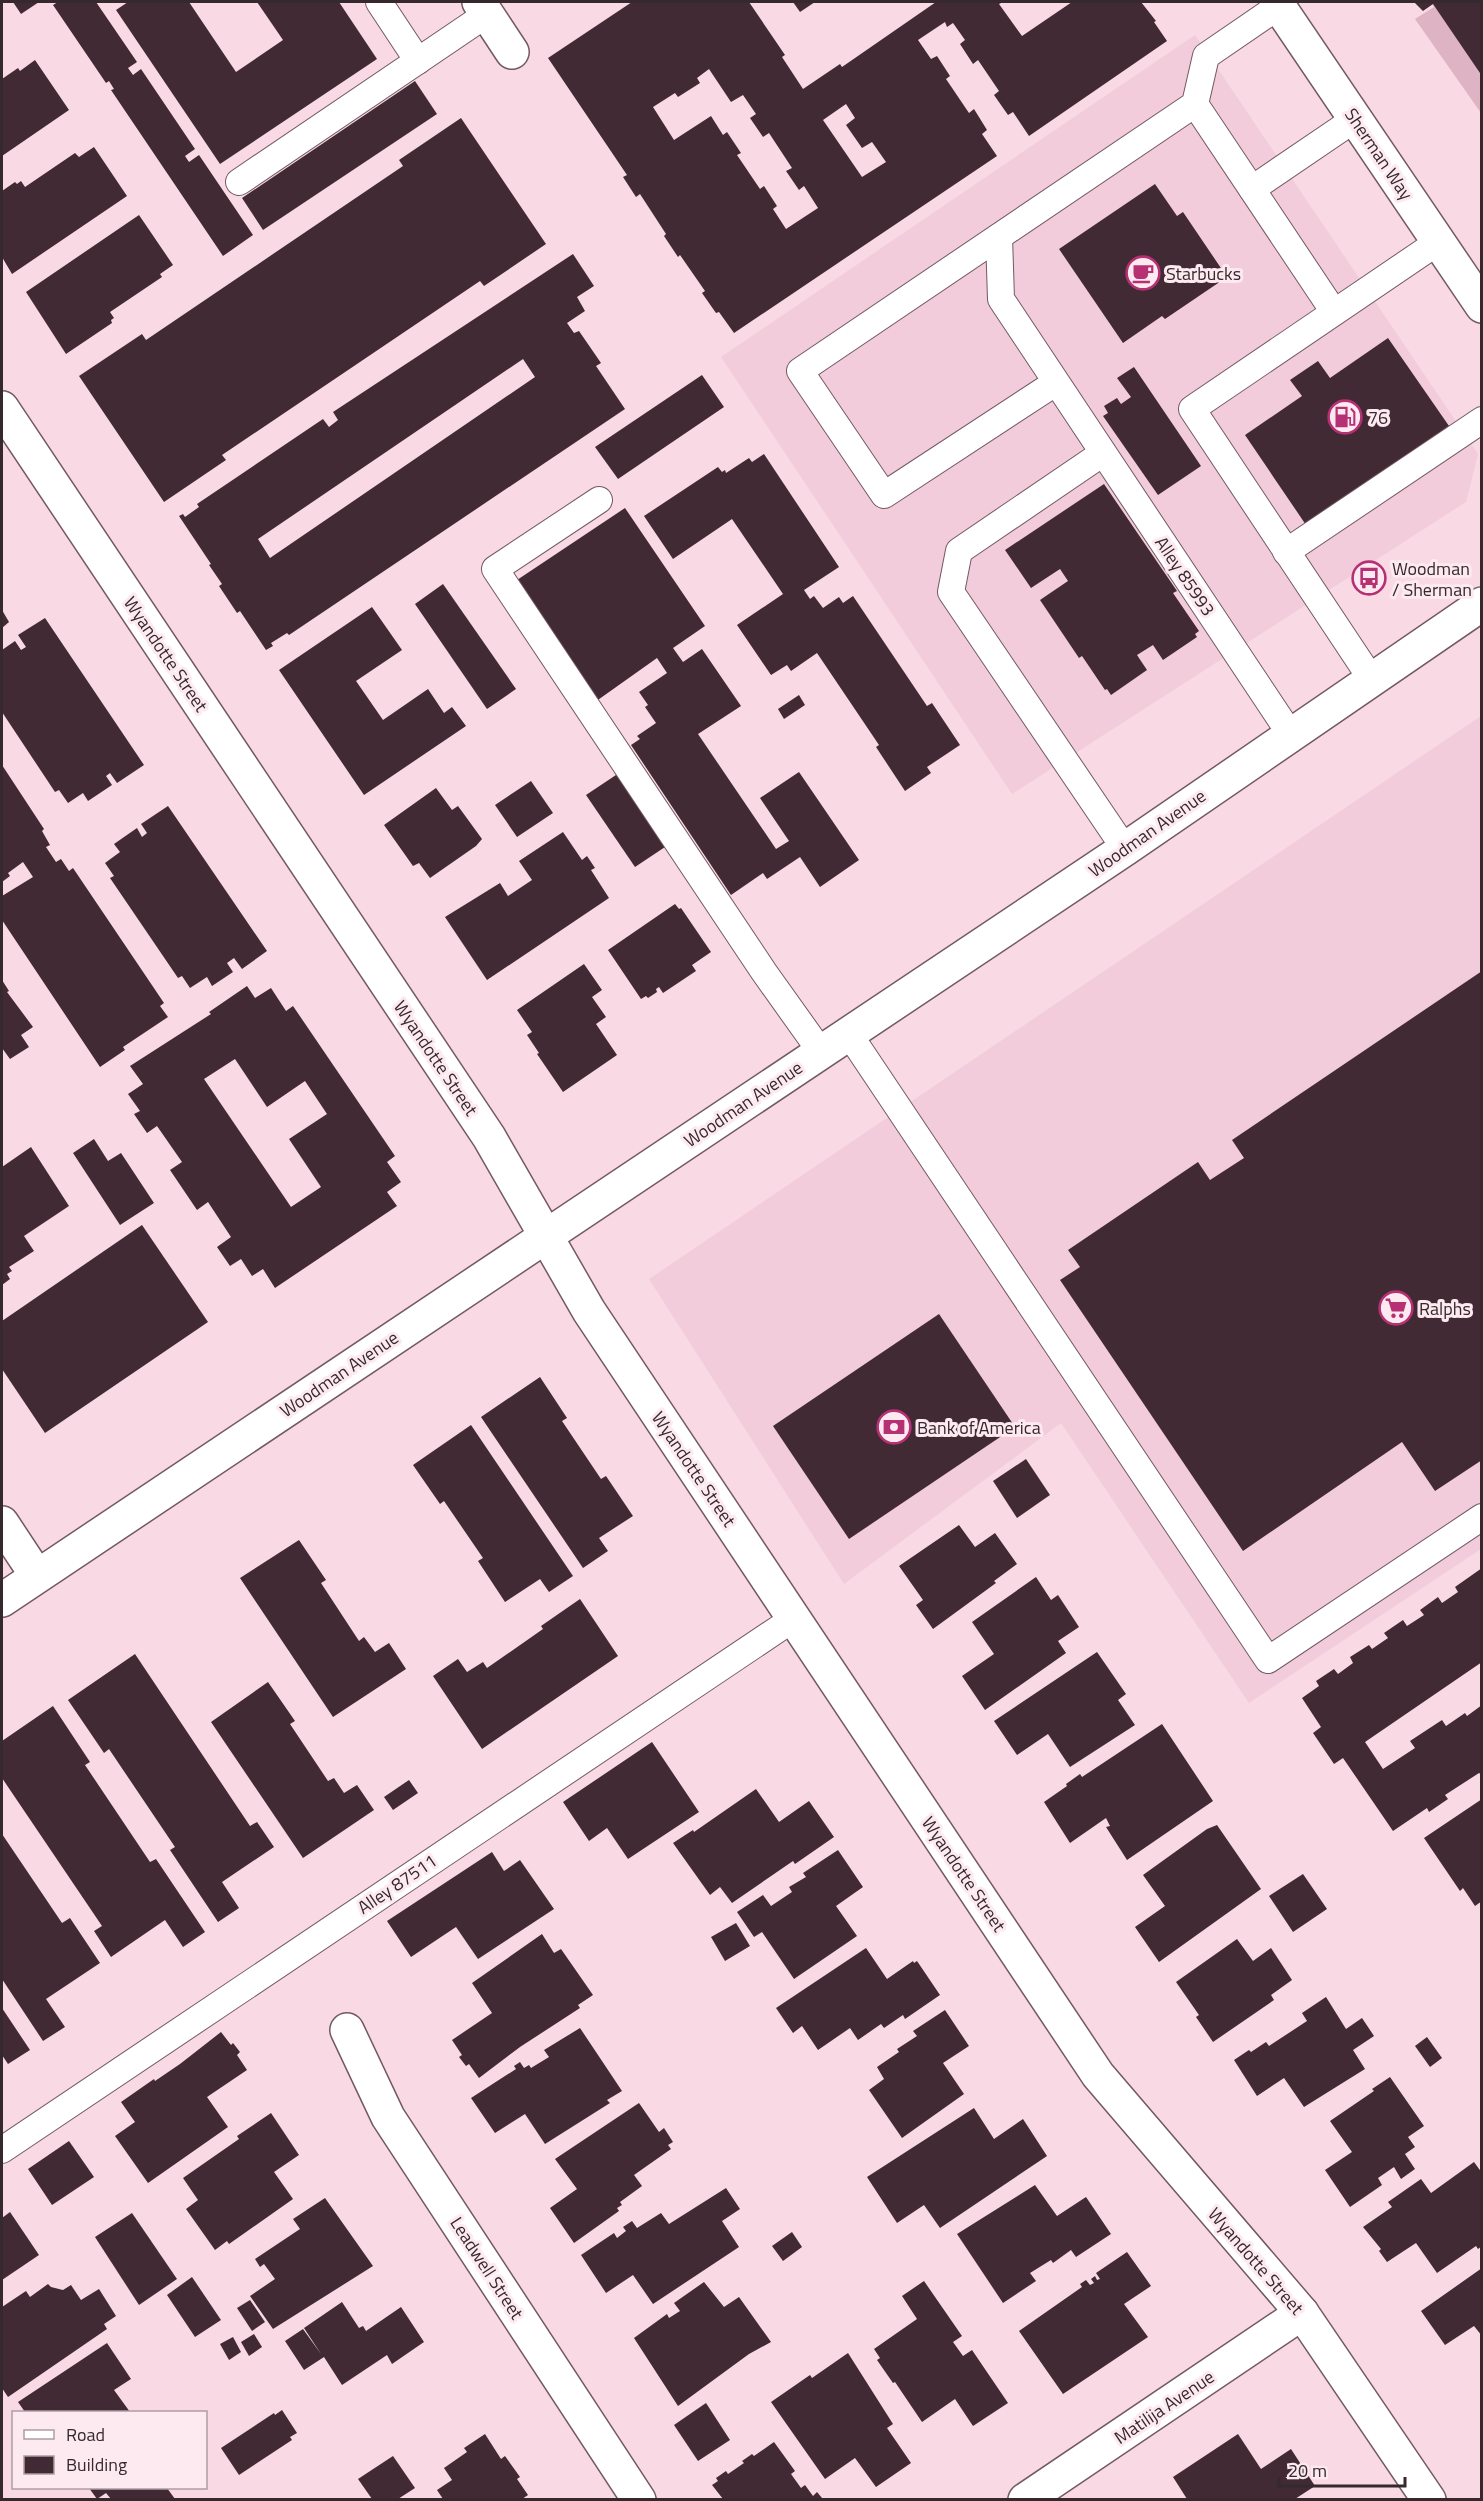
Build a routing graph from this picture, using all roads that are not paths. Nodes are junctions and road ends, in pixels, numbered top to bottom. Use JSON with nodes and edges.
{"nodes":[{"id":1,"x":379,"y":2,"type":"edge"},
{"id":2,"x":1277,"y":4,"type":"edge"},
{"id":3,"x":483,"y":8,"type":"edge"},
{"id":4,"x":512,"y":51,"type":"dead end"},
{"id":5,"x":418,"y":61,"type":"junction"},
{"id":6,"x":1194,"y":104,"type":"junction"},
{"id":7,"x":1355,"y":119,"type":"junction"},
{"id":8,"x":239,"y":182,"type":"dead end"},
{"id":9,"x":1252,"y":189,"type":"junction"},
{"id":10,"x":999,"y":237,"type":"junction"},
{"id":11,"x":1438,"y":242,"type":"junction"},
{"id":12,"x":1482,"y":306,"type":"edge"},
{"id":13,"x":1335,"y":312,"type":"junction"},
{"id":14,"x":1055,"y":383,"type":"junction"},
{"id":15,"x":2,"y":408,"type":"edge"},
{"id":16,"x":1482,"y":420,"type":"edge"},
{"id":17,"x":1103,"y":453,"type":"junction"},
{"id":18,"x":599,"y":500,"type":"dead end"},
{"id":19,"x":1287,"y":552,"type":"junction"},
{"id":20,"x":1482,"y":604,"type":"edge"},
{"id":21,"x":1372,"y":680,"type":"junction"},
{"id":22,"x":1291,"y":735,"type":"junction"},
{"id":23,"x":1125,"y":849,"type":"junction"},
{"id":24,"x":849,"y":1034,"type":"junction"},
{"id":25,"x":821,"y":1052,"type":"junction"},
{"id":26,"x":545,"y":1236,"type":"junction"},
{"id":27,"x":1482,"y":1517,"type":"edge"},
{"id":28,"x":2,"y":1523,"type":"edge"},
{"id":29,"x":37,"y":1576,"type":"junction"},
{"id":30,"x":2,"y":1600,"type":"edge"},
{"id":31,"x":794,"y":1619,"type":"junction"},
{"id":32,"x":347,"y":2030,"type":"dead end"},
{"id":33,"x":2,"y":2150,"type":"edge"},
{"id":34,"x":1302,"y":2313,"type":"junction"},
{"id":35,"x":639,"y":2499,"type":"edge"},
{"id":36,"x":1025,"y":2499,"type":"edge"},
{"id":37,"x":1430,"y":2499,"type":"edge"}],
"edges":[{"from":1,"to":5,"type":"lane"},
{"from":2,"to":6,"type":"lane"},
{"from":2,"to":7,"type":"street","name":"Sherman Way"},
{"from":3,"to":4,"type":"street"},
{"from":3,"to":5,"type":"lane"},
{"from":5,"to":8,"type":"lane"},
{"from":6,"to":9,"type":"lane"},
{"from":6,"to":10,"type":"lane"},
{"from":7,"to":9,"type":"lane"},
{"from":7,"to":11,"type":"street","name":"Sherman Way"},
{"from":9,"to":13,"type":"lane"},
{"from":10,"to":14,"type":"lane","name":"Alley 85993"},
{"from":10,"to":14,"type":"lane"},
{"from":11,"to":12,"type":"street","name":"Sherman Way"},
{"from":11,"to":13,"type":"lane"},
{"from":13,"to":19,"type":"lane"},
{"from":14,"to":17,"type":"lane","name":"Alley 85993"},
{"from":15,"to":26,"type":"street","name":"Wyandotte Street"},
{"from":16,"to":19,"type":"lane"},
{"from":17,"to":22,"type":"lane","name":"Alley 85993"},
{"from":17,"to":23,"type":"lane"},
{"from":18,"to":25,"type":"lane"},
{"from":19,"to":21,"type":"lane"},
{"from":20,"to":21,"type":"street","name":"Woodman Avenue"},
{"from":21,"to":22,"type":"street","name":"Woodman Avenue"},
{"from":22,"to":23,"type":"street","name":"Woodman Avenue"},
{"from":23,"to":24,"type":"street","name":"Woodman Avenue"},
{"from":24,"to":25,"type":"street","name":"Woodman Avenue"},
{"from":24,"to":27,"type":"lane"},
{"from":25,"to":26,"type":"street","name":"Woodman Avenue"},
{"from":26,"to":29,"type":"street","name":"Woodman Avenue"},
{"from":26,"to":31,"type":"street","name":"Wyandotte Street"},
{"from":28,"to":29,"type":"street"},
{"from":29,"to":30,"type":"street","name":"Woodman Avenue"},
{"from":31,"to":33,"type":"lane","name":"Alley 87511"},
{"from":31,"to":34,"type":"street","name":"Wyandotte Street"},
{"from":32,"to":35,"type":"street","name":"Leadwell Street"},
{"from":34,"to":36,"type":"street","name":"Matilija Avenue"},
{"from":34,"to":37,"type":"street","name":"Wyandotte Street"}]}
